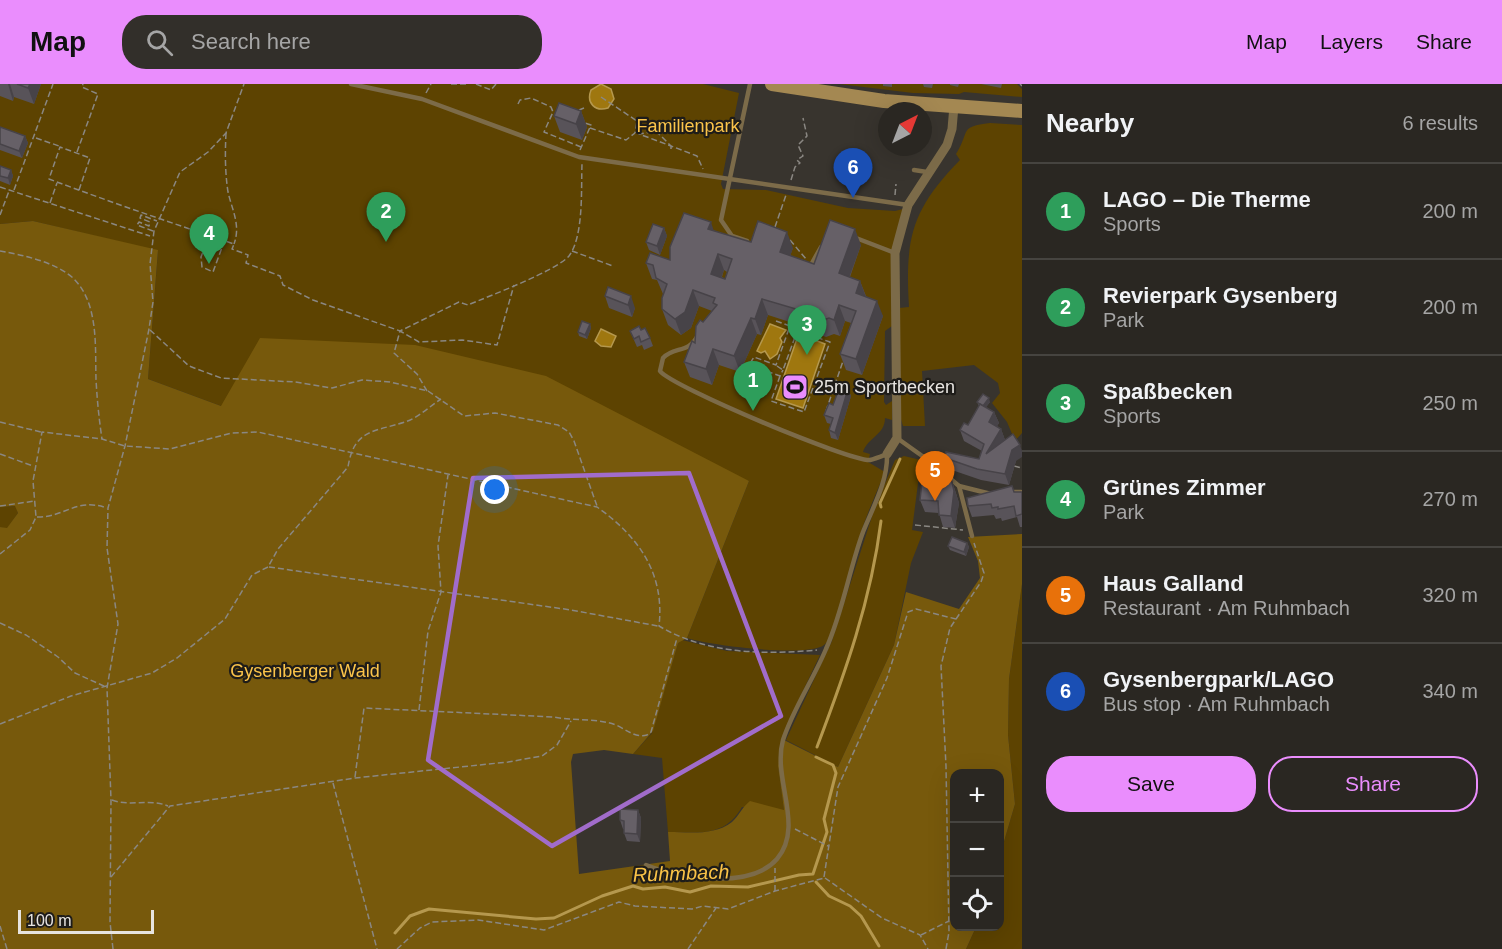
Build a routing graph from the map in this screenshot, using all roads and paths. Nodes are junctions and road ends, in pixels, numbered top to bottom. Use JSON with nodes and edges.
{"nodes":[{"id":1,"x":54,"y":84,"type":"edge"},
{"id":2,"x":83,"y":84,"type":"edge"},
{"id":3,"x":244,"y":84,"type":"edge"},
{"id":4,"x":351,"y":84,"type":"edge"},
{"id":5,"x":431,"y":84,"type":"edge"},
{"id":6,"x":451,"y":84,"type":"edge"},
{"id":7,"x":466,"y":84,"type":"edge"},
{"id":8,"x":476,"y":84,"type":"edge"},
{"id":9,"x":496,"y":84,"type":"edge"},
{"id":10,"x":750,"y":84,"type":"edge"},
{"id":11,"x":771,"y":84,"type":"edge"},
{"id":12,"x":601,"y":97,"type":"dead end"},
{"id":13,"x":422,"y":99,"type":"junction"},
{"id":14,"x":518,"y":104,"type":"dead end"},
{"id":15,"x":954,"y":106,"type":"junction"},
{"id":16,"x":584,"y":108,"type":"dead end"},
{"id":17,"x":577,"y":111,"type":"edge"},
{"id":18,"x":1022,"y":111,"type":"edge"},
{"id":19,"x":803,"y":118,"type":"dead end"},
{"id":20,"x":583,"y":122,"type":"edge"},
{"id":21,"x":590,"y":128,"type":"junction"},
{"id":22,"x":226,"y":133,"type":"junction"},
{"id":23,"x":635,"y":134,"type":"junction"},
{"id":24,"x":639,"y":134,"type":"junction"},
{"id":25,"x":34,"y":138,"type":"junction"},
{"id":26,"x":670,"y":140,"type":"dead end"},
{"id":27,"x":665,"y":141,"type":"junction"},
{"id":28,"x":60,"y":147,"type":"junction"},
{"id":29,"x":581,"y":147,"type":"junction"},
{"id":30,"x":671,"y":148,"type":"junction"},
{"id":31,"x":77,"y":153,"type":"junction"},
{"id":32,"x":581,"y":157,"type":"junction"},
{"id":33,"x":914,"y":170,"type":"dead end"},
{"id":34,"x":927,"y":172,"type":"junction"},
{"id":35,"x":703,"y":176,"type":"junction"},
{"id":36,"x":730,"y":179,"type":"junction"},
{"id":37,"x":57,"y":182,"type":"junction"},
{"id":38,"x":790,"y":184,"type":"dead end"},
{"id":39,"x":896,"y":184,"type":"dead end"},
{"id":40,"x":0,"y":187,"type":"edge"},
{"id":41,"x":10,"y":189,"type":"junction"},
{"id":42,"x":79,"y":190,"type":"junction"},
{"id":43,"x":14,"y":191,"type":"junction"},
{"id":44,"x":787,"y":192,"type":"dead end"},
{"id":45,"x":894,"y":200,"type":"dead end"},
{"id":46,"x":50,"y":203,"type":"junction"},
{"id":47,"x":908,"y":205,"type":"junction"},
{"id":48,"x":0,"y":215,"type":"edge"},
{"id":49,"x":158,"y":220,"type":"junction"},
{"id":50,"x":216,"y":220,"type":"dead end"},
{"id":51,"x":153,"y":231,"type":"junction"},
{"id":52,"x":773,"y":232,"type":"edge"},
{"id":53,"x":210,"y":236,"type":"junction"},
{"id":54,"x":850,"y":236,"type":"edge"},
{"id":55,"x":152,"y":237,"type":"junction"},
{"id":56,"x":783,"y":237,"type":"edge"},
{"id":57,"x":826,"y":237,"type":"edge"},
{"id":58,"x":224,"y":241,"type":"junction"},
{"id":59,"x":748,"y":241,"type":"edge"},
{"id":60,"x":234,"y":244,"type":"junction"},
{"id":61,"x":0,"y":251,"type":"edge"},
{"id":62,"x":571,"y":251,"type":"junction"},
{"id":63,"x":895,"y":253,"type":"junction"},
{"id":64,"x":812,"y":263,"type":"joint"},
{"id":65,"x":613,"y":266,"type":"dead end"},
{"id":66,"x":514,"y":285,"type":"junction"},
{"id":67,"x":776,"y":321,"type":"dead end"},
{"id":68,"x":790,"y":326,"type":"junction"},
{"id":69,"x":149,"y":329,"type":"junction"},
{"id":70,"x":700,"y":330,"type":"edge"},
{"id":71,"x":400,"y":331,"type":"junction"},
{"id":72,"x":804,"y":333,"type":"dead end"},
{"id":73,"x":846,"y":352,"type":"edge"},
{"id":74,"x":776,"y":365,"type":"junction"},
{"id":75,"x":783,"y":370,"type":"junction"},
{"id":76,"x":780,"y":376,"type":"junction"},
{"id":77,"x":428,"y":391,"type":"junction"},
{"id":78,"x":441,"y":399,"type":"junction"},
{"id":79,"x":826,"y":411,"type":"edge"},
{"id":80,"x":0,"y":422,"type":"edge"},
{"id":81,"x":42,"y":432,"type":"junction"},
{"id":82,"x":897,"y":438,"type":"junction"},
{"id":83,"x":102,"y":440,"type":"junction"},
{"id":84,"x":124,"y":446,"type":"junction"},
{"id":85,"x":350,"y":452,"type":"junction"},
{"id":86,"x":0,"y":454,"type":"edge"},
{"id":87,"x":887,"y":454,"type":"junction"},
{"id":88,"x":944,"y":461,"type":"edge"},
{"id":89,"x":932,"y":463,"type":"junction"},
{"id":90,"x":1013,"y":465,"type":"dead end"},
{"id":91,"x":35,"y":467,"type":"junction"},
{"id":92,"x":1022,"y":468,"type":"edge"},
{"id":93,"x":448,"y":474,"type":"junction"},
{"id":94,"x":959,"y":486,"type":"junction"},
{"id":95,"x":1021,"y":492,"type":"edge"},
{"id":96,"x":35,"y":501,"type":"junction"},
{"id":97,"x":0,"y":506,"type":"edge"},
{"id":98,"x":597,"y":507,"type":"junction"},
{"id":99,"x":108,"y":508,"type":"junction"},
{"id":100,"x":36,"y":517,"type":"junction"},
{"id":101,"x":915,"y":525,"type":"dead end"},
{"id":102,"x":970,"y":530,"type":"junction"},
{"id":103,"x":972,"y":536,"type":"dead end"},
{"id":104,"x":976,"y":546,"type":"dead end"},
{"id":105,"x":0,"y":554,"type":"edge"},
{"id":106,"x":268,"y":567,"type":"junction"},
{"id":107,"x":441,"y":592,"type":"junction"},
{"id":108,"x":957,"y":619,"type":"junction"},
{"id":109,"x":0,"y":623,"type":"edge"},
{"id":110,"x":659,"y":626,"type":"junction"},
{"id":111,"x":677,"y":637,"type":"junction"},
{"id":112,"x":826,"y":649,"type":"junction"},
{"id":113,"x":107,"y":688,"type":"junction"},
{"id":114,"x":419,"y":710,"type":"junction"},
{"id":115,"x":571,"y":721,"type":"junction"},
{"id":116,"x":0,"y":724,"type":"edge"},
{"id":117,"x":355,"y":778,"type":"junction"},
{"id":118,"x":333,"y":782,"type":"junction"},
{"id":119,"x":111,"y":800,"type":"junction"},
{"id":120,"x":170,"y":806,"type":"junction"},
{"id":121,"x":789,"y":824,"type":"junction"},
{"id":122,"x":829,"y":846,"type":"junction"},
{"id":123,"x":646,"y":865,"type":"dead end"},
{"id":124,"x":775,"y":872,"type":"dead end"},
{"id":125,"x":824,"y":878,"type":"junction"},
{"id":126,"x":110,"y":879,"type":"junction"},
{"id":127,"x":775,"y":891,"type":"junction"},
{"id":128,"x":717,"y":908,"type":"junction"},
{"id":129,"x":949,"y":921,"type":"junction"},
{"id":130,"x":0,"y":926,"type":"edge"},
{"id":131,"x":920,"y":935,"type":"junction"},
{"id":132,"x":401,"y":948,"type":"edge"},
{"id":133,"x":7,"y":949,"type":"edge"},
{"id":134,"x":113,"y":949,"type":"edge"},
{"id":135,"x":377,"y":949,"type":"edge"},
{"id":136,"x":397,"y":949,"type":"edge"},
{"id":137,"x":688,"y":949,"type":"edge"},
{"id":138,"x":928,"y":949,"type":"edge"},
{"id":139,"x":946,"y":949,"type":"edge"}],
"edges":[{"from":1,"to":25,"type":"path"},
{"from":2,"to":31,"type":"path"},
{"from":3,"to":22,"type":"path"},
{"from":4,"to":13,"type":"lane"},
{"from":5,"to":13,"type":"path"},
{"from":6,"to":7,"type":"path"},
{"from":8,"to":9,"type":"path"},
{"from":10,"to":36,"type":"lane"},
{"from":11,"to":15,"type":"main road"},
{"from":12,"to":23,"type":"path"},
{"from":13,"to":32,"type":"lane"},
{"from":14,"to":29,"type":"path"},
{"from":15,"to":18,"type":"main road"},
{"from":15,"to":34,"type":"street"},
{"from":16,"to":17,"type":"path"},
{"from":19,"to":38,"type":"path"},
{"from":20,"to":21,"type":"path"},
{"from":21,"to":23,"type":"path"},
{"from":21,"to":29,"type":"path"},
{"from":22,"to":49,"type":"path"},
{"from":22,"to":60,"type":"path"},
{"from":23,"to":24,"type":"path"},
{"from":24,"to":27,"type":"path"},
{"from":24,"to":30,"type":"path"},
{"from":25,"to":28,"type":"path"},
{"from":25,"to":43,"type":"path"},
{"from":26,"to":27,"type":"path"},
{"from":27,"to":30,"type":"path"},
{"from":28,"to":31,"type":"path"},
{"from":28,"to":37,"type":"path"},
{"from":29,"to":32,"type":"path"},
{"from":30,"to":35,"type":"path"},
{"from":31,"to":42,"type":"path"},
{"from":32,"to":35,"type":"lane"},
{"from":32,"to":62,"type":"path"},
{"from":33,"to":34,"type":"lane"},
{"from":34,"to":47,"type":"street"},
{"from":35,"to":36,"type":"lane"},
{"from":36,"to":47,"type":"lane"},
{"from":36,"to":59,"type":"lane"},
{"from":37,"to":42,"type":"path"},
{"from":37,"to":46,"type":"path"},
{"from":39,"to":45,"type":"path"},
{"from":40,"to":41,"type":"path"},
{"from":41,"to":43,"type":"path"},
{"from":41,"to":48,"type":"path"},
{"from":42,"to":49,"type":"path"},
{"from":43,"to":46,"type":"path"},
{"from":44,"to":52,"type":"path"},
{"from":46,"to":55,"type":"path"},
{"from":47,"to":63,"type":"street"},
{"from":49,"to":51,"type":"path"},
{"from":49,"to":51,"type":"path"},
{"from":49,"to":53,"type":"path"},
{"from":50,"to":53,"type":"path"},
{"from":51,"to":55,"type":"path"},
{"from":53,"to":58,"type":"path"},
{"from":53,"to":58,"type":"path"},
{"from":54,"to":63,"type":"lane"},
{"from":55,"to":69,"type":"path"},
{"from":56,"to":64,"type":"path"},
{"from":57,"to":64,"type":"lane"},
{"from":58,"to":60,"type":"path"},
{"from":60,"to":71,"type":"path"},
{"from":61,"to":83,"type":"path"},
{"from":62,"to":65,"type":"path"},
{"from":62,"to":66,"type":"path"},
{"from":63,"to":82,"type":"street"},
{"from":66,"to":71,"type":"path"},
{"from":66,"to":71,"type":"path"},
{"from":67,"to":68,"type":"path"},
{"from":68,"to":74,"type":"path"},
{"from":68,"to":75,"type":"path"},
{"from":69,"to":77,"type":"path"},
{"from":69,"to":84,"type":"path"},
{"from":70,"to":87,"type":"lane"},
{"from":71,"to":77,"type":"path"},
{"from":72,"to":76,"type":"path"},
{"from":73,"to":79,"type":"path"},
{"from":74,"to":75,"type":"path"},
{"from":74,"to":76,"type":"path"},
{"from":75,"to":76,"type":"path"},
{"from":77,"to":78,"type":"path"},
{"from":78,"to":85,"type":"path"},
{"from":78,"to":98,"type":"path"},
{"from":80,"to":81,"type":"path"},
{"from":81,"to":83,"type":"path"},
{"from":81,"to":91,"type":"path"},
{"from":82,"to":87,"type":"street"},
{"from":82,"to":89,"type":"lane"},
{"from":83,"to":84,"type":"path"},
{"from":84,"to":85,"type":"path"},
{"from":84,"to":99,"type":"path"},
{"from":85,"to":93,"type":"path"},
{"from":85,"to":106,"type":"path"},
{"from":86,"to":91,"type":"path"},
{"from":87,"to":112,"type":"lane"},
{"from":88,"to":89,"type":"lane"},
{"from":89,"to":94,"type":"lane"},
{"from":90,"to":92,"type":"path"},
{"from":91,"to":96,"type":"path"},
{"from":93,"to":98,"type":"path"},
{"from":93,"to":107,"type":"path"},
{"from":94,"to":95,"type":"lane"},
{"from":94,"to":102,"type":"lane"},
{"from":96,"to":97,"type":"path"},
{"from":96,"to":100,"type":"path"},
{"from":98,"to":110,"type":"path"},
{"from":99,"to":100,"type":"path"},
{"from":99,"to":113,"type":"path"},
{"from":100,"to":105,"type":"path"},
{"from":101,"to":102,"type":"path"},
{"from":102,"to":103,"type":"lane"},
{"from":104,"to":108,"type":"path"},
{"from":106,"to":107,"type":"path"},
{"from":106,"to":113,"type":"path"},
{"from":107,"to":110,"type":"path"},
{"from":107,"to":114,"type":"path"},
{"from":108,"to":122,"type":"path"},
{"from":108,"to":129,"type":"path"},
{"from":109,"to":113,"type":"path"},
{"from":110,"to":111,"type":"path"},
{"from":111,"to":112,"type":"path"},
{"from":111,"to":115,"type":"path"},
{"from":112,"to":121,"type":"lane"},
{"from":113,"to":116,"type":"path"},
{"from":113,"to":119,"type":"path"},
{"from":114,"to":115,"type":"path"},
{"from":114,"to":117,"type":"path"},
{"from":115,"to":117,"type":"path"},
{"from":117,"to":118,"type":"path"},
{"from":118,"to":120,"type":"path"},
{"from":118,"to":135,"type":"path"},
{"from":119,"to":120,"type":"path"},
{"from":119,"to":126,"type":"path"},
{"from":120,"to":126,"type":"path"},
{"from":121,"to":122,"type":"path"},
{"from":121,"to":123,"type":"lane"},
{"from":122,"to":125,"type":"path"},
{"from":124,"to":127,"type":"path"},
{"from":125,"to":127,"type":"path"},
{"from":125,"to":131,"type":"path"},
{"from":126,"to":134,"type":"path"},
{"from":127,"to":128,"type":"path"},
{"from":128,"to":132,"type":"path"},
{"from":128,"to":137,"type":"path"},
{"from":129,"to":131,"type":"path"},
{"from":129,"to":139,"type":"path"},
{"from":130,"to":133,"type":"path"},
{"from":131,"to":138,"type":"path"},
{"from":132,"to":136,"type":"path"}]}
